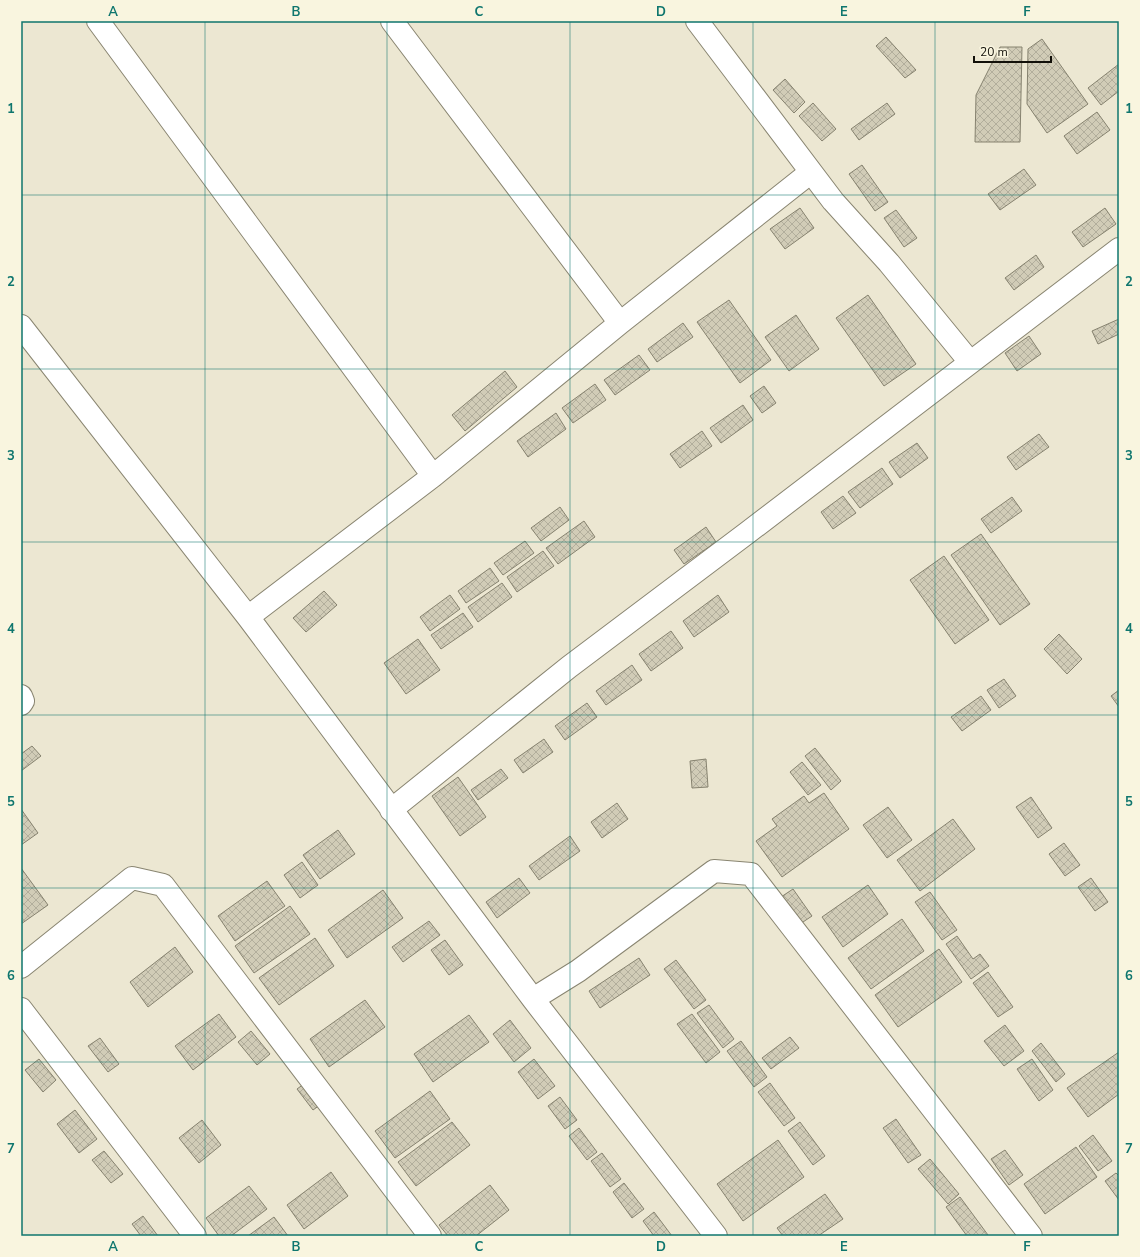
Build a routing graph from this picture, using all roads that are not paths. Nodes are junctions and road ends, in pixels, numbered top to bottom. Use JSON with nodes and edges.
{"nodes":[{"id":1,"x":98,"y":21,"type":"edge"},
{"id":2,"x":392,"y":21,"type":"edge"},
{"id":3,"x":697,"y":21,"type":"edge"},
{"id":4,"x":811,"y":172,"type":"junction"},
{"id":5,"x":1119,"y":249,"type":"edge"},
{"id":6,"x":620,"y":323,"type":"junction"},
{"id":7,"x":21,"y":326,"type":"edge"},
{"id":8,"x":970,"y":362,"type":"junction"},
{"id":9,"x":432,"y":476,"type":"junction"},
{"id":10,"x":248,"y":617,"type":"junction"},
{"id":11,"x":21,"y":696,"type":"edge"},
{"id":12,"x":21,"y":704,"type":"edge"},
{"id":13,"x":391,"y":810,"type":"junction"},
{"id":14,"x":21,"y":967,"type":"edge"},
{"id":15,"x":533,"y":999,"type":"junction"},
{"id":16,"x":21,"y":1010,"type":"edge"},
{"id":17,"x":195,"y":1236,"type":"edge"},
{"id":18,"x":430,"y":1236,"type":"edge"},
{"id":19,"x":716,"y":1236,"type":"edge"},
{"id":20,"x":1031,"y":1236,"type":"edge"}],
"edges":[{"from":1,"to":9,"type":"street"},
{"from":2,"to":6,"type":"street"},
{"from":3,"to":4,"type":"street"},
{"from":4,"to":6,"type":"street"},
{"from":4,"to":8,"type":"street"},
{"from":5,"to":8,"type":"street"},
{"from":6,"to":9,"type":"street"},
{"from":7,"to":10,"type":"street"},
{"from":8,"to":13,"type":"street"},
{"from":9,"to":10,"type":"street"},
{"from":10,"to":13,"type":"street"},
{"from":11,"to":12,"type":"street"},
{"from":13,"to":15,"type":"street"},
{"from":14,"to":18,"type":"street"},
{"from":15,"to":19,"type":"street"},
{"from":15,"to":20,"type":"street"},
{"from":16,"to":17,"type":"street"}]}
